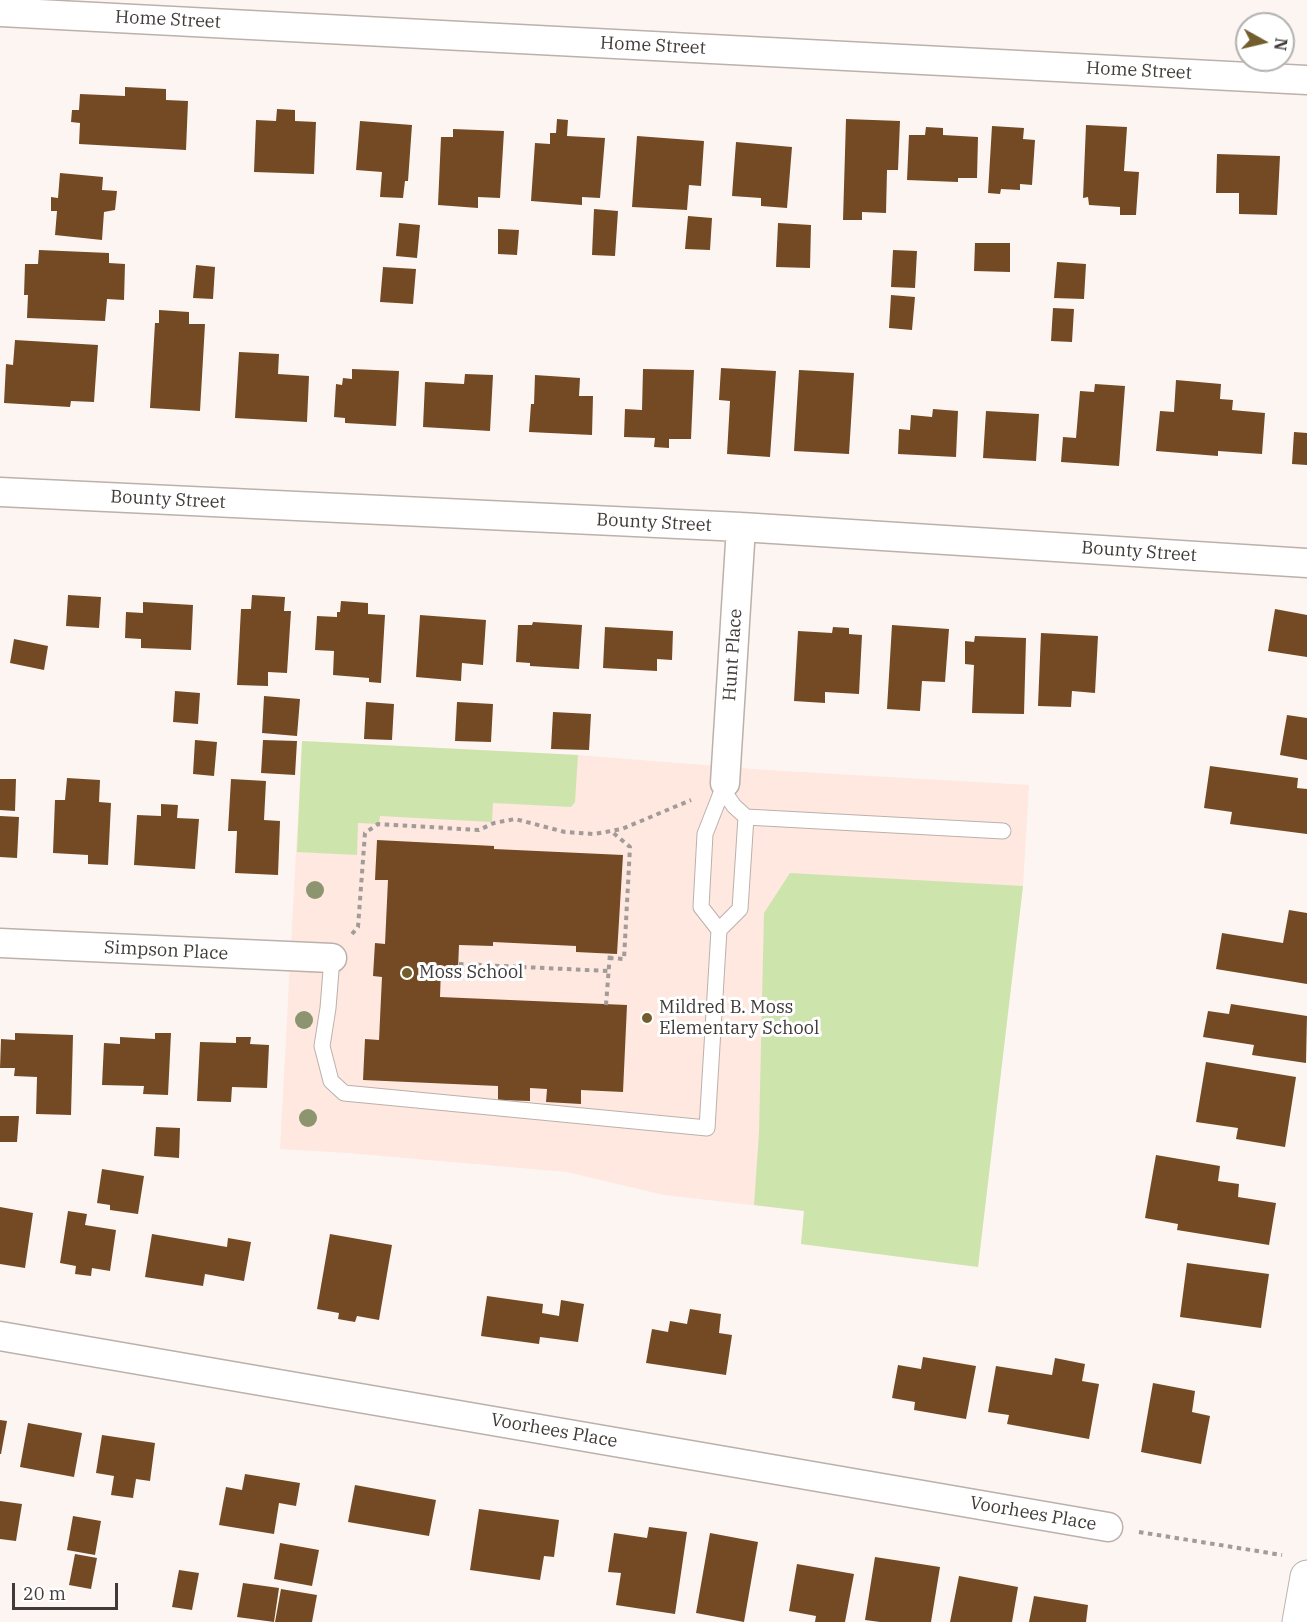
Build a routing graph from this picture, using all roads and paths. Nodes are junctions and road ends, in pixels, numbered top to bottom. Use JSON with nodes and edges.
{"nodes":[{"id":1,"x":0,"y":12,"type":"edge"},
{"id":2,"x":1307,"y":80,"type":"edge"},
{"id":3,"x":0,"y":492,"type":"edge"},
{"id":4,"x":741,"y":527,"type":"junction"},
{"id":5,"x":1307,"y":563,"type":"edge"},
{"id":6,"x":722,"y":791,"type":"junction"},
{"id":7,"x":746,"y":817,"type":"junction"},
{"id":8,"x":610,"y":831,"type":"junction"},
{"id":9,"x":1003,"y":831,"type":"dead end"},
{"id":10,"x":720,"y":930,"type":"junction"},
{"id":11,"x":0,"y":943,"type":"edge"},
{"id":12,"x":332,"y":958,"type":"junction"},
{"id":13,"x":459,"y":964,"type":"dead end"},
{"id":14,"x":608,"y":971,"type":"junction"},
{"id":15,"x":606,"y":1005,"type":"dead end"},
{"id":16,"x":0,"y":1336,"type":"edge"},
{"id":17,"x":1108,"y":1527,"type":"joint"},
{"id":18,"x":1296,"y":1567,"type":"edge"},
{"id":19,"x":1299,"y":1622,"type":"edge"}],
"edges":[{"from":1,"to":2,"type":"street","name":"Home Street"},
{"from":3,"to":4,"type":"street","name":"Bounty Street"},
{"from":4,"to":5,"type":"street","name":"Bounty Street"},
{"from":4,"to":6,"type":"street","name":"Hunt Place"},
{"from":6,"to":7,"type":"lane"},
{"from":6,"to":8,"type":"path"},
{"from":6,"to":10,"type":"lane"},
{"from":7,"to":9,"type":"lane"},
{"from":7,"to":10,"type":"lane"},
{"from":8,"to":12,"type":"path"},
{"from":8,"to":14,"type":"path"},
{"from":10,"to":12,"type":"lane"},
{"from":11,"to":12,"type":"street","name":"Simpson Place"},
{"from":13,"to":14,"type":"path"},
{"from":14,"to":15,"type":"path"},
{"from":16,"to":17,"type":"street","name":"Voorhees Place"},
{"from":17,"to":18,"type":"path"},
{"from":18,"to":19,"type":"street"}]}
